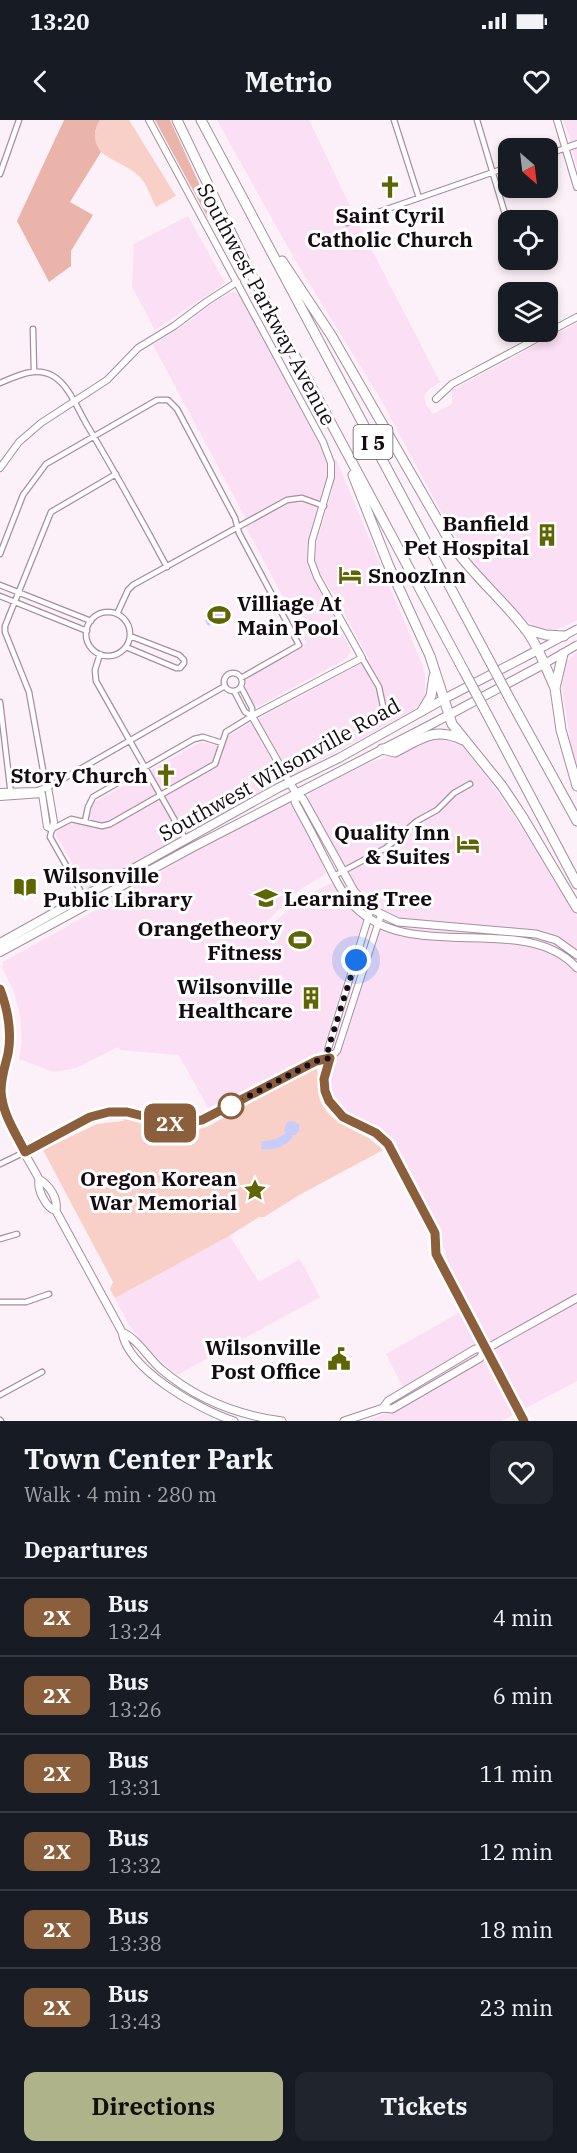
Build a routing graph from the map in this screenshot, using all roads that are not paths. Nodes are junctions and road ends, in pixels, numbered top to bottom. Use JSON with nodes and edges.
{"nodes":[{"id":1,"x":19,"y":120,"type":"edge"},
{"id":2,"x":149,"y":120,"type":"edge"},
{"id":3,"x":177,"y":120,"type":"edge"},
{"id":4,"x":201,"y":120,"type":"edge"},
{"id":5,"x":394,"y":120,"type":"edge"},
{"id":6,"x":477,"y":120,"type":"edge"},
{"id":7,"x":557,"y":120,"type":"edge"},
{"id":8,"x":577,"y":144,"type":"edge"},
{"id":9,"x":566,"y":148,"type":"junction"},
{"id":10,"x":558,"y":151,"type":"edge"},
{"id":11,"x":1,"y":170,"type":"edge"},
{"id":12,"x":498,"y":171,"type":"edge"},
{"id":13,"x":494,"y":172,"type":"junction"},
{"id":14,"x":577,"y":187,"type":"edge"},
{"id":15,"x":419,"y":198,"type":"junction"},
{"id":16,"x":504,"y":210,"type":"edge"},
{"id":17,"x":347,"y":223,"type":"dead end"},
{"id":18,"x":257,"y":224,"type":"junction"},
{"id":19,"x":237,"y":282,"type":"junction"},
{"id":20,"x":577,"y":317,"type":"edge"},
{"id":21,"x":33,"y":329,"type":"dead end"},
{"id":22,"x":34,"y":372,"type":"junction"},
{"id":23,"x":0,"y":383,"type":"edge"},
{"id":24,"x":436,"y":399,"type":"dead end"},
{"id":25,"x":73,"y":402,"type":"junction"},
{"id":26,"x":94,"y":436,"type":"junction"},
{"id":27,"x":337,"y":436,"type":"junction"},
{"id":28,"x":0,"y":468,"type":"edge"},
{"id":29,"x":116,"y":474,"type":"junction"},
{"id":30,"x":324,"y":506,"type":"junction"},
{"id":31,"x":237,"y":526,"type":"junction"},
{"id":32,"x":0,"y":554,"type":"edge"},
{"id":33,"x":167,"y":567,"type":"junction"},
{"id":34,"x":0,"y":585,"type":"edge"},
{"id":35,"x":18,"y":592,"type":"junction"},
{"id":36,"x":0,"y":596,"type":"edge"},
{"id":37,"x":14,"y":602,"type":"junction"},
{"id":38,"x":117,"y":614,"type":"junction"},
{"id":39,"x":91,"y":621,"type":"junction"},
{"id":40,"x":525,"y":629,"type":"junction"},
{"id":41,"x":577,"y":629,"type":"edge"},
{"id":42,"x":87,"y":631,"type":"junction"},
{"id":43,"x":130,"y":636,"type":"junction"},
{"id":44,"x":564,"y":636,"type":"junction"},
{"id":45,"x":577,"y":645,"type":"edge"},
{"id":46,"x":126,"y":647,"type":"junction"},
{"id":47,"x":538,"y":650,"type":"junction"},
{"id":48,"x":100,"y":654,"type":"junction"},
{"id":49,"x":563,"y":654,"type":"junction"},
{"id":50,"x":362,"y":658,"type":"junction"},
{"id":51,"x":544,"y":664,"type":"junction"},
{"id":52,"x":435,"y":670,"type":"junction"},
{"id":53,"x":241,"y":678,"type":"junction"},
{"id":54,"x":225,"y":686,"type":"junction"},
{"id":55,"x":241,"y":687,"type":"junction"},
{"id":56,"x":555,"y":688,"type":"junction"},
{"id":57,"x":234,"y":691,"type":"junction"},
{"id":58,"x":444,"y":699,"type":"junction"},
{"id":59,"x":0,"y":702,"type":"edge"},
{"id":60,"x":383,"y":706,"type":"dead end"},
{"id":61,"x":422,"y":711,"type":"junction"},
{"id":62,"x":449,"y":715,"type":"junction"},
{"id":63,"x":252,"y":716,"type":"junction"},
{"id":64,"x":129,"y":741,"type":"junction"},
{"id":65,"x":465,"y":741,"type":"junction"},
{"id":66,"x":222,"y":743,"type":"junction"},
{"id":67,"x":382,"y":749,"type":"junction"},
{"id":68,"x":145,"y":768,"type":"junction"},
{"id":69,"x":290,"y":783,"type":"junction"},
{"id":70,"x":470,"y":784,"type":"dead end"},
{"id":71,"x":577,"y":786,"type":"edge"},
{"id":72,"x":47,"y":788,"type":"junction"},
{"id":73,"x":296,"y":793,"type":"junction"},
{"id":74,"x":11,"y":794,"type":"junction"},
{"id":75,"x":0,"y":795,"type":"edge"},
{"id":76,"x":160,"y":795,"type":"junction"},
{"id":77,"x":85,"y":821,"type":"junction"},
{"id":78,"x":577,"y":821,"type":"edge"},
{"id":79,"x":51,"y":829,"type":"junction"},
{"id":80,"x":186,"y":840,"type":"junction"},
{"id":81,"x":342,"y":872,"type":"junction"},
{"id":82,"x":334,"y":876,"type":"junction"},
{"id":83,"x":577,"y":884,"type":"edge"},
{"id":84,"x":86,"y":900,"type":"junction"},
{"id":85,"x":577,"y":908,"type":"edge"},
{"id":86,"x":372,"y":909,"type":"junction"},
{"id":87,"x":381,"y":915,"type":"junction"},
{"id":88,"x":368,"y":918,"type":"junction"},
{"id":89,"x":377,"y":923,"type":"junction"},
{"id":90,"x":0,"y":943,"type":"edge"},
{"id":91,"x":0,"y":952,"type":"edge"},
{"id":92,"x":577,"y":955,"type":"edge"},
{"id":93,"x":577,"y":968,"type":"edge"},
{"id":94,"x":0,"y":990,"type":"edge"},
{"id":95,"x":330,"y":1058,"type":"junction"},
{"id":96,"x":25,"y":1152,"type":"junction"},
{"id":97,"x":0,"y":1164,"type":"edge"},
{"id":98,"x":17,"y":1234,"type":"dead end"},
{"id":99,"x":0,"y":1239,"type":"edge"},
{"id":100,"x":49,"y":1294,"type":"dead end"},
{"id":101,"x":577,"y":1298,"type":"edge"},
{"id":102,"x":0,"y":1302,"type":"edge"},
{"id":103,"x":122,"y":1332,"type":"junction"},
{"id":104,"x":486,"y":1349,"type":"junction"},
{"id":105,"x":42,"y":1372,"type":"dead end"},
{"id":106,"x":0,"y":1395,"type":"edge"},
{"id":107,"x":234,"y":1421,"type":"edge"},
{"id":108,"x":282,"y":1421,"type":"edge"},
{"id":109,"x":344,"y":1421,"type":"edge"},
{"id":110,"x":524,"y":1421,"type":"edge"}],
"edges":[{"from":1,"to":11,"type":"street"},
{"from":2,"to":19,"type":"street","name":"Southwest Parkway Avenue"},
{"from":3,"to":27,"type":"highway","number":"I 5"},
{"from":4,"to":18,"type":"highway","number":"I 5"},
{"from":5,"to":15,"type":"street"},
{"from":6,"to":13,"type":"street"},
{"from":7,"to":9,"type":"street"},
{"from":8,"to":9,"type":"street"},
{"from":9,"to":10,"type":"street"},
{"from":9,"to":14,"type":"street"},
{"from":12,"to":13,"type":"street"},
{"from":13,"to":15,"type":"street"},
{"from":13,"to":16,"type":"street"},
{"from":15,"to":17,"type":"street"},
{"from":18,"to":40,"type":"highway","number":"I 5"},
{"from":18,"to":78,"type":"highway","number":"I 5","bridge":true},
{"from":19,"to":25,"type":"street"},
{"from":19,"to":30,"type":"street","name":"Southwest Parkway Avenue"},
{"from":20,"to":24,"type":"street"},
{"from":21,"to":22,"type":"street"},
{"from":22,"to":23,"type":"street"},
{"from":22,"to":25,"type":"street"},
{"from":25,"to":26,"type":"street"},
{"from":25,"to":28,"type":"street"},
{"from":26,"to":29,"type":"street"},
{"from":26,"to":31,"type":"street"},
{"from":26,"to":32,"type":"street"},
{"from":27,"to":52,"type":"highway","number":"I 5"},
{"from":27,"to":83,"type":"highway","number":"I 5","bridge":true},
{"from":29,"to":33,"type":"street"},
{"from":29,"to":35,"type":"street"},
{"from":30,"to":31,"type":"street"},
{"from":30,"to":50,"type":"street","name":"Southwest Parkway Avenue"},
{"from":31,"to":33,"type":"street"},
{"from":31,"to":53,"type":"street"},
{"from":33,"to":38,"type":"street"},
{"from":34,"to":35,"type":"street"},
{"from":35,"to":37,"type":"street"},
{"from":35,"to":39,"type":"street"},
{"from":36,"to":37,"type":"street"},
{"from":37,"to":42,"type":"street"},
{"from":37,"to":72,"type":"street"},
{"from":38,"to":39,"type":"street"},
{"from":38,"to":43,"type":"street"},
{"from":39,"to":42,"type":"street"},
{"from":40,"to":44,"type":"highway"},
{"from":40,"to":47,"type":"highway","number":"I 5"},
{"from":41,"to":44,"type":"main road","name":"Southwest Wilsonville Road"},
{"from":42,"to":48,"type":"street"},
{"from":43,"to":46,"type":"street"},
{"from":43,"to":46,"type":"street"},
{"from":44,"to":47,"type":"main road","name":"Southwest Wilsonville Road"},
{"from":45,"to":49,"type":"main road","name":"Southwest Wilsonville Road"},
{"from":46,"to":48,"type":"street"},
{"from":47,"to":51,"type":"highway","number":"I 5"},
{"from":47,"to":58,"type":"main road","name":"Southwest Wilsonville Road"},
{"from":48,"to":64,"type":"street"},
{"from":49,"to":51,"type":"main road","name":"Southwest Wilsonville Road"},
{"from":49,"to":56,"type":"highway","number":"I 5"},
{"from":50,"to":60,"type":"street","name":"Southwest Parkway Avenue"},
{"from":50,"to":63,"type":"street"},
{"from":51,"to":56,"type":"highway","number":"I 5"},
{"from":51,"to":62,"type":"main road","name":"Southwest Wilsonville Road"},
{"from":52,"to":58,"type":"highway","number":"I 5"},
{"from":52,"to":61,"type":"highway"},
{"from":53,"to":54,"type":"street"},
{"from":53,"to":55,"type":"street"},
{"from":54,"to":57,"type":"street"},
{"from":54,"to":64,"type":"street"},
{"from":55,"to":57,"type":"street"},
{"from":55,"to":63,"type":"street"},
{"from":56,"to":71,"type":"highway","number":"I 5"},
{"from":57,"to":63,"type":"street"},
{"from":58,"to":61,"type":"main road","name":"Southwest Wilsonville Road"},
{"from":58,"to":62,"type":"highway","number":"I 5"},
{"from":59,"to":74,"type":"street"},
{"from":61,"to":69,"type":"main road","name":"Southwest Wilsonville Road"},
{"from":62,"to":65,"type":"highway","number":"I 5"},
{"from":62,"to":67,"type":"main road","name":"Southwest Wilsonville Road"},
{"from":63,"to":66,"type":"street"},
{"from":63,"to":69,"type":"street"},
{"from":64,"to":68,"type":"street"},
{"from":64,"to":72,"type":"street"},
{"from":65,"to":67,"type":"highway"},
{"from":65,"to":85,"type":"highway","number":"I 5"},
{"from":66,"to":68,"type":"street"},
{"from":66,"to":76,"type":"street"},
{"from":67,"to":73,"type":"main road","name":"Southwest Wilsonville Road"},
{"from":68,"to":76,"type":"street"},
{"from":68,"to":77,"type":"street"},
{"from":69,"to":73,"type":"main road"},
{"from":69,"to":80,"type":"main road","name":"Southwest Wilsonville Road"},
{"from":70,"to":81,"type":"street"},
{"from":72,"to":74,"type":"street"},
{"from":72,"to":79,"type":"street"},
{"from":73,"to":81,"type":"main road"},
{"from":73,"to":82,"type":"main road"},
{"from":73,"to":84,"type":"main road","name":"Southwest Wilsonville Road"},
{"from":74,"to":75,"type":"street"},
{"from":76,"to":77,"type":"street"},
{"from":76,"to":80,"type":"street"},
{"from":77,"to":79,"type":"street"},
{"from":79,"to":84,"type":"street"},
{"from":80,"to":84,"type":"main road","name":"Southwest Wilsonville Road"},
{"from":81,"to":82,"type":"street"},
{"from":81,"to":86,"type":"main road"},
{"from":82,"to":88,"type":"main road"},
{"from":84,"to":90,"type":"main road","name":"Southwest Wilsonville Road"},
{"from":84,"to":91,"type":"main road","name":"Southwest Wilsonville Road"},
{"from":86,"to":87,"type":"main road"},
{"from":86,"to":88,"type":"street"},
{"from":87,"to":89,"type":"street"},
{"from":87,"to":92,"type":"main road"},
{"from":88,"to":89,"type":"main road"},
{"from":88,"to":95,"type":"street"},
{"from":89,"to":93,"type":"main road"},
{"from":89,"to":95,"type":"street"},
{"from":94,"to":96,"type":"main road"},
{"from":95,"to":96,"type":"street"},
{"from":95,"to":104,"type":"street"},
{"from":96,"to":97,"type":"street"},
{"from":96,"to":103,"type":"main road"},
{"from":98,"to":99,"type":"street"},
{"from":100,"to":102,"type":"street"},
{"from":101,"to":104,"type":"main road"},
{"from":103,"to":107,"type":"main road"},
{"from":103,"to":108,"type":"main road"},
{"from":104,"to":109,"type":"main road"},
{"from":104,"to":110,"type":"street"},
{"from":105,"to":106,"type":"street"}]}
